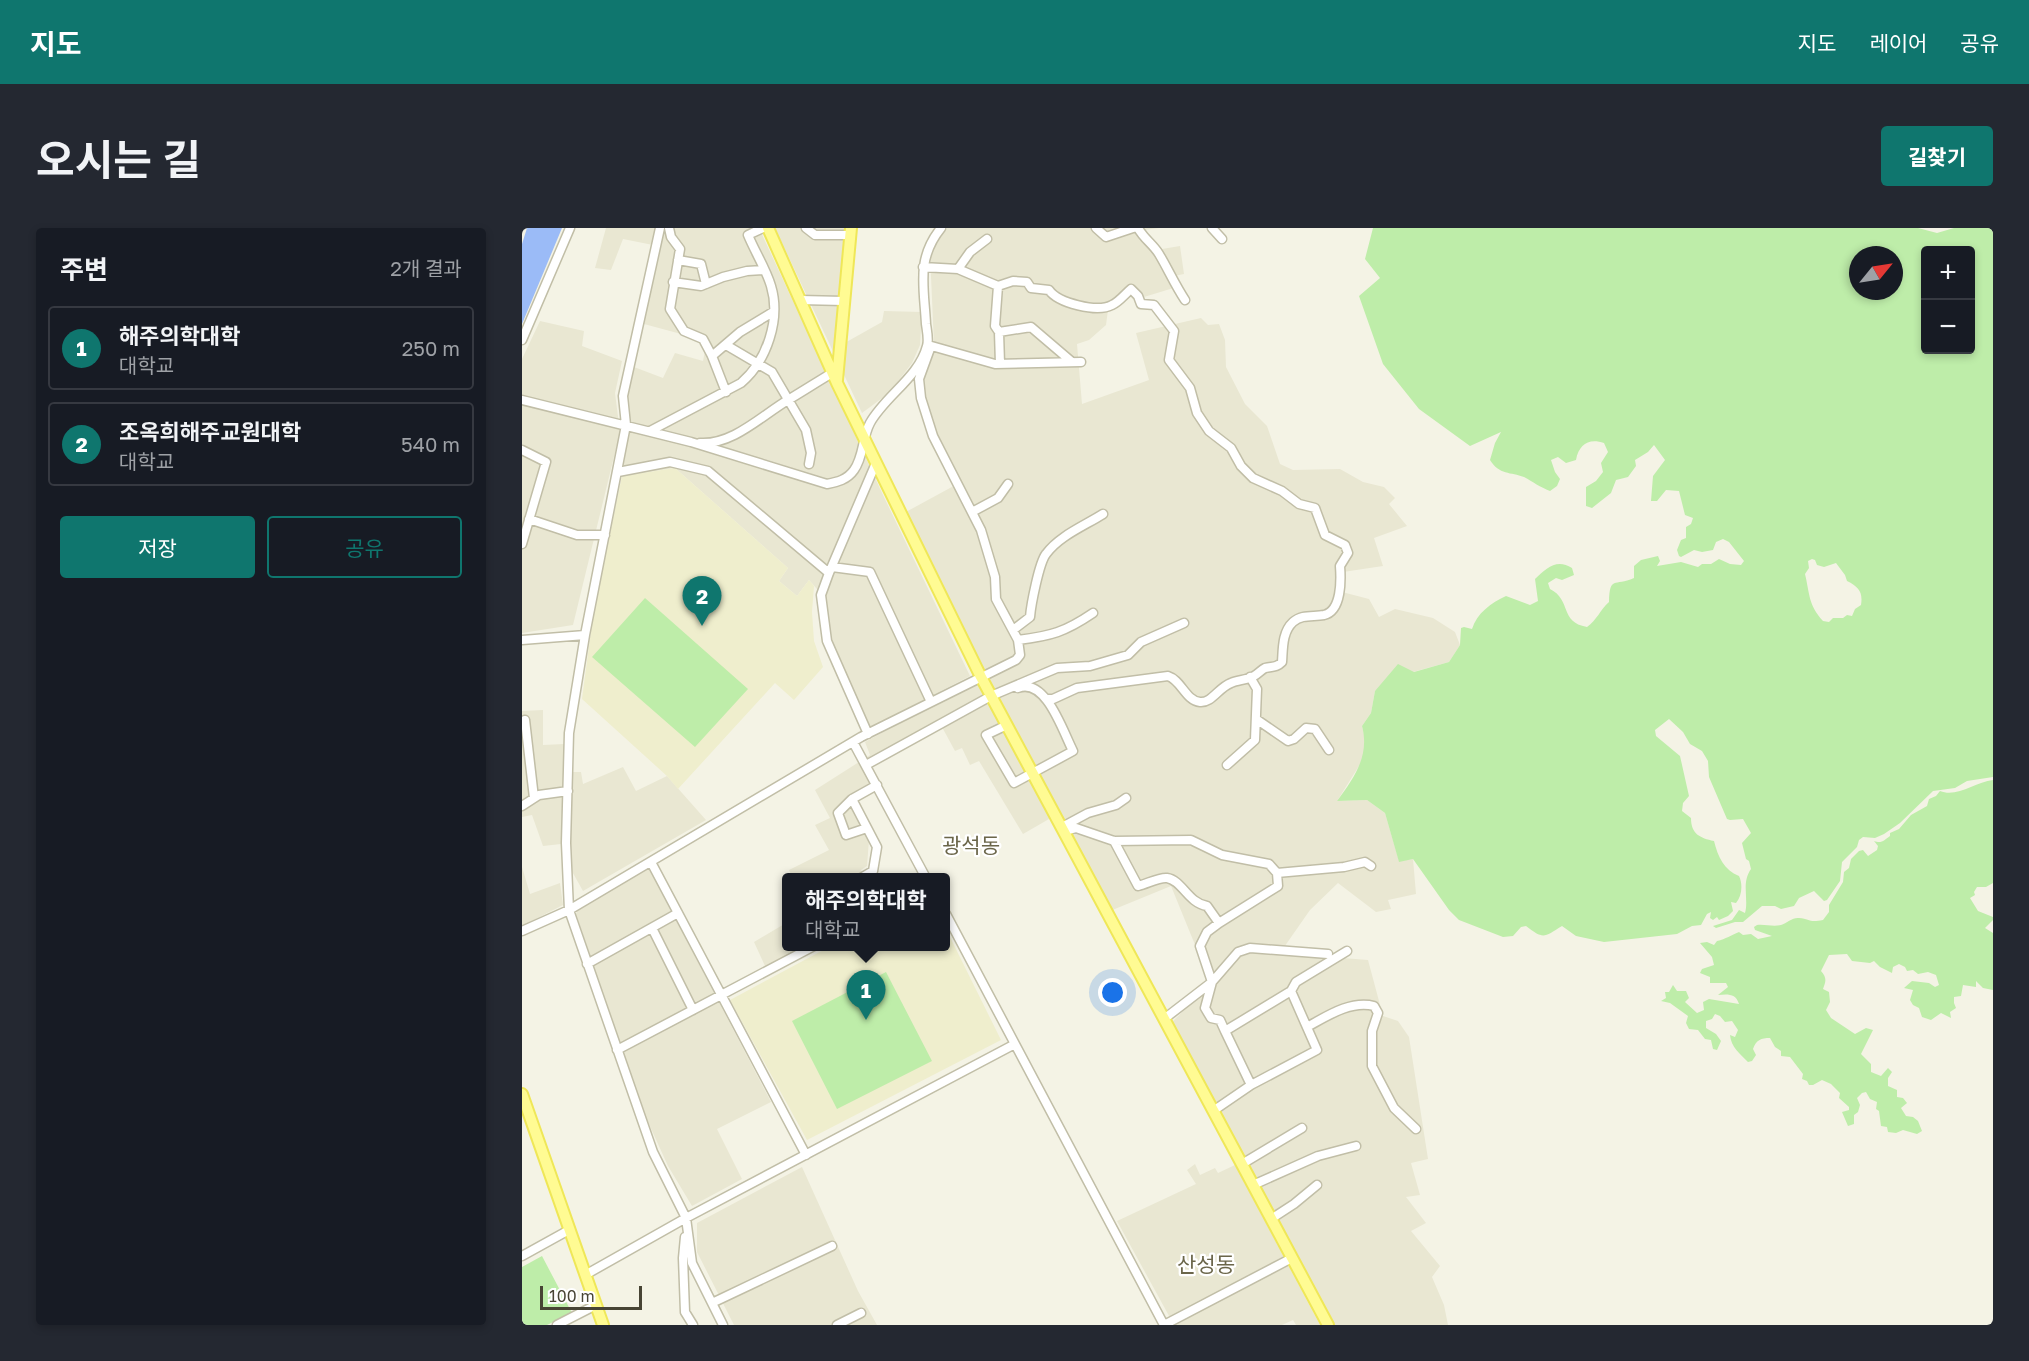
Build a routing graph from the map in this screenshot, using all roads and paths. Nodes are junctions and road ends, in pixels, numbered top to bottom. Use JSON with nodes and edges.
{"nodes":[{"id":1,"x":570,"y":228,"type":"edge"},
{"id":2,"x":660,"y":228,"type":"edge"},
{"id":3,"x":669,"y":228,"type":"edge"},
{"id":4,"x":765,"y":228,"type":"edge"},
{"id":5,"x":806,"y":228,"type":"edge"},
{"id":6,"x":941,"y":228,"type":"edge"},
{"id":7,"x":1096,"y":228,"type":"edge"},
{"id":8,"x":1133,"y":228,"type":"edge"},
{"id":9,"x":1138,"y":228,"type":"edge"},
{"id":10,"x":1212,"y":228,"type":"edge"},
{"id":11,"x":850,"y":232,"type":"edge"},
{"id":12,"x":987,"y":239,"type":"dead end"},
{"id":13,"x":1222,"y":239,"type":"dead end"},
{"id":14,"x":678,"y":260,"type":"junction"},
{"id":15,"x":923,"y":267,"type":"junction"},
{"id":16,"x":958,"y":269,"type":"junction"},
{"id":17,"x":764,"y":270,"type":"junction"},
{"id":18,"x":674,"y":282,"type":"junction"},
{"id":19,"x":706,"y":284,"type":"junction"},
{"id":20,"x":998,"y":286,"type":"junction"},
{"id":21,"x":800,"y":300,"type":"junction"},
{"id":22,"x":1185,"y":300,"type":"dead end"},
{"id":23,"x":844,"y":301,"type":"junction"},
{"id":24,"x":774,"y":312,"type":"junction"},
{"id":25,"x":999,"y":332,"type":"junction"},
{"id":26,"x":522,"y":340,"type":"edge"},
{"id":27,"x":726,"y":345,"type":"junction"},
{"id":28,"x":929,"y":346,"type":"junction"},
{"id":29,"x":712,"y":356,"type":"junction"},
{"id":30,"x":759,"y":363,"type":"junction"},
{"id":31,"x":1000,"y":364,"type":"junction"},
{"id":32,"x":834,"y":378,"type":"junction"},
{"id":33,"x":726,"y":392,"type":"junction"},
{"id":34,"x":522,"y":400,"type":"edge"},
{"id":35,"x":788,"y":400,"type":"junction"},
{"id":36,"x":626,"y":425,"type":"junction"},
{"id":37,"x":650,"y":431,"type":"junction"},
{"id":38,"x":863,"y":438,"type":"junction"},
{"id":39,"x":691,"y":442,"type":"junction"},
{"id":40,"x":522,"y":450,"type":"edge"},
{"id":41,"x":876,"y":463,"type":"junction"},
{"id":42,"x":809,"y":464,"type":"dead end"},
{"id":43,"x":618,"y":472,"type":"junction"},
{"id":44,"x":1008,"y":484,"type":"dead end"},
{"id":45,"x":972,"y":512,"type":"junction"},
{"id":46,"x":1103,"y":514,"type":"dead end"},
{"id":47,"x":529,"y":519,"type":"junction"},
{"id":48,"x":605,"y":535,"type":"junction"},
{"id":49,"x":522,"y":544,"type":"edge"},
{"id":50,"x":830,"y":570,"type":"junction"},
{"id":51,"x":1093,"y":613,"type":"dead end"},
{"id":52,"x":1184,"y":623,"type":"dead end"},
{"id":53,"x":1013,"y":630,"type":"junction"},
{"id":54,"x":585,"y":635,"type":"junction"},
{"id":55,"x":522,"y":640,"type":"edge"},
{"id":56,"x":1018,"y":640,"type":"junction"},
{"id":57,"x":981,"y":677,"type":"junction"},
{"id":58,"x":1251,"y":677,"type":"junction"},
{"id":59,"x":993,"y":699,"type":"junction"},
{"id":60,"x":1047,"y":699,"type":"junction"},
{"id":61,"x":931,"y":702,"type":"junction"},
{"id":62,"x":1256,"y":719,"type":"junction"},
{"id":63,"x":525,"y":720,"type":"dead end"},
{"id":64,"x":1007,"y":725,"type":"junction"},
{"id":65,"x":868,"y":734,"type":"junction"},
{"id":66,"x":853,"y":742,"type":"junction"},
{"id":67,"x":1329,"y":750,"type":"dead end"},
{"id":68,"x":866,"y":765,"type":"junction"},
{"id":69,"x":1227,"y":765,"type":"dead end"},
{"id":70,"x":1032,"y":772,"type":"junction"},
{"id":71,"x":877,"y":785,"type":"junction"},
{"id":72,"x":568,"y":791,"type":"junction"},
{"id":73,"x":534,"y":798,"type":"junction"},
{"id":74,"x":1126,"y":798,"type":"dead end"},
{"id":75,"x":852,"y":800,"type":"junction"},
{"id":76,"x":522,"y":806,"type":"edge"},
{"id":77,"x":867,"y":828,"type":"junction"},
{"id":78,"x":1063,"y":829,"type":"junction"},
{"id":79,"x":1114,"y":841,"type":"junction"},
{"id":80,"x":651,"y":862,"type":"junction"},
{"id":81,"x":1371,"y":866,"type":"dead end"},
{"id":82,"x":870,"y":873,"type":"edge"},
{"id":83,"x":923,"y":873,"type":"edge"},
{"id":84,"x":1277,"y":873,"type":"junction"},
{"id":85,"x":568,"y":910,"type":"junction"},
{"id":86,"x":678,"y":914,"type":"junction"},
{"id":87,"x":950,"y":923,"type":"edge"},
{"id":88,"x":1219,"y":923,"type":"junction"},
{"id":89,"x":652,"y":928,"type":"junction"},
{"id":90,"x":522,"y":931,"type":"edge"},
{"id":91,"x":805,"y":951,"type":"edge"},
{"id":92,"x":1347,"y":951,"type":"dead end"},
{"id":93,"x":1328,"y":954,"type":"dead end"},
{"id":94,"x":587,"y":964,"type":"junction"},
{"id":95,"x":1212,"y":982,"type":"junction"},
{"id":96,"x":1292,"y":991,"type":"junction"},
{"id":97,"x":722,"y":995,"type":"junction"},
{"id":98,"x":693,"y":1010,"type":"junction"},
{"id":99,"x":1164,"y":1019,"type":"junction"},
{"id":100,"x":1307,"y":1028,"type":"junction"},
{"id":101,"x":1225,"y":1031,"type":"junction"},
{"id":102,"x":1015,"y":1044,"type":"junction"},
{"id":103,"x":617,"y":1050,"type":"junction"},
{"id":104,"x":1251,"y":1085,"type":"junction"},
{"id":105,"x":522,"y":1094,"type":"edge"},
{"id":106,"x":1213,"y":1111,"type":"junction"},
{"id":107,"x":1302,"y":1128,"type":"dead end"},
{"id":108,"x":1416,"y":1129,"type":"dead end"},
{"id":109,"x":1356,"y":1146,"type":"dead end"},
{"id":110,"x":806,"y":1155,"type":"junction"},
{"id":111,"x":1242,"y":1164,"type":"junction"},
{"id":112,"x":1253,"y":1185,"type":"junction"},
{"id":113,"x":1317,"y":1185,"type":"dead end"},
{"id":114,"x":686,"y":1218,"type":"junction"},
{"id":115,"x":1271,"y":1219,"type":"junction"},
{"id":116,"x":569,"y":1230,"type":"junction"},
{"id":117,"x":832,"y":1246,"type":"dead end"},
{"id":118,"x":522,"y":1256,"type":"edge"},
{"id":119,"x":1292,"y":1258,"type":"junction"},
{"id":120,"x":585,"y":1275,"type":"junction"},
{"id":121,"x":712,"y":1303,"type":"junction"},
{"id":122,"x":596,"y":1305,"type":"junction"},
{"id":123,"x":861,"y":1313,"type":"dead end"},
{"id":124,"x":557,"y":1325,"type":"edge"},
{"id":125,"x":603,"y":1325,"type":"edge"},
{"id":126,"x":693,"y":1325,"type":"edge"},
{"id":127,"x":723,"y":1325,"type":"edge"},
{"id":128,"x":837,"y":1325,"type":"edge"},
{"id":129,"x":1164,"y":1325,"type":"edge"},
{"id":130,"x":1328,"y":1325,"type":"edge"}],
"edges":[{"from":1,"to":26,"type":"street"},
{"from":2,"to":36,"type":"street"},
{"from":3,"to":14,"type":"street"},
{"from":4,"to":17,"type":"street"},
{"from":4,"to":21,"type":"main road"},
{"from":5,"to":11,"type":"street"},
{"from":6,"to":15,"type":"street"},
{"from":7,"to":8,"type":"street"},
{"from":9,"to":22,"type":"street"},
{"from":10,"to":13,"type":"street"},
{"from":11,"to":23,"type":"main road"},
{"from":12,"to":16,"type":"street"},
{"from":14,"to":18,"type":"street"},
{"from":14,"to":19,"type":"street"},
{"from":15,"to":16,"type":"street"},
{"from":15,"to":28,"type":"street"},
{"from":16,"to":20,"type":"street"},
{"from":17,"to":19,"type":"street"},
{"from":17,"to":24,"type":"street"},
{"from":18,"to":19,"type":"street"},
{"from":18,"to":29,"type":"street"},
{"from":20,"to":25,"type":"street"},
{"from":20,"to":58,"type":"street"},
{"from":21,"to":23,"type":"street"},
{"from":21,"to":32,"type":"main road"},
{"from":23,"to":32,"type":"main road"},
{"from":24,"to":27,"type":"street"},
{"from":24,"to":30,"type":"street"},
{"from":25,"to":31,"type":"street"},
{"from":25,"to":31,"type":"street"},
{"from":27,"to":29,"type":"street"},
{"from":27,"to":30,"type":"street"},
{"from":28,"to":31,"type":"street"},
{"from":28,"to":38,"type":"street"},
{"from":28,"to":45,"type":"street"},
{"from":29,"to":33,"type":"street"},
{"from":30,"to":33,"type":"street"},
{"from":30,"to":35,"type":"street"},
{"from":32,"to":35,"type":"street"},
{"from":32,"to":38,"type":"main road"},
{"from":33,"to":37,"type":"street"},
{"from":34,"to":36,"type":"street"},
{"from":35,"to":39,"type":"street"},
{"from":35,"to":42,"type":"street"},
{"from":36,"to":37,"type":"street"},
{"from":36,"to":43,"type":"street"},
{"from":37,"to":39,"type":"street"},
{"from":38,"to":39,"type":"street"},
{"from":38,"to":41,"type":"main road"},
{"from":40,"to":47,"type":"street"},
{"from":41,"to":50,"type":"street"},
{"from":41,"to":57,"type":"main road"},
{"from":43,"to":48,"type":"street"},
{"from":43,"to":50,"type":"street"},
{"from":44,"to":45,"type":"street"},
{"from":45,"to":53,"type":"street"},
{"from":46,"to":53,"type":"street"},
{"from":47,"to":48,"type":"street"},
{"from":47,"to":49,"type":"street"},
{"from":48,"to":54,"type":"street"},
{"from":50,"to":61,"type":"street"},
{"from":50,"to":65,"type":"street"},
{"from":51,"to":56,"type":"street"},
{"from":52,"to":59,"type":"street"},
{"from":53,"to":56,"type":"street"},
{"from":54,"to":55,"type":"street"},
{"from":54,"to":72,"type":"street"},
{"from":56,"to":57,"type":"street"},
{"from":57,"to":59,"type":"main road"},
{"from":57,"to":61,"type":"street"},
{"from":58,"to":60,"type":"street"},
{"from":58,"to":62,"type":"street"},
{"from":59,"to":60,"type":"street"},
{"from":59,"to":64,"type":"main road"},
{"from":59,"to":68,"type":"street"},
{"from":60,"to":70,"type":"street"},
{"from":61,"to":65,"type":"street"},
{"from":62,"to":67,"type":"street"},
{"from":62,"to":69,"type":"street"},
{"from":63,"to":73,"type":"street"},
{"from":64,"to":70,"type":"main road"},
{"from":64,"to":70,"type":"street"},
{"from":65,"to":66,"type":"street"},
{"from":66,"to":68,"type":"street"},
{"from":66,"to":80,"type":"street"},
{"from":68,"to":71,"type":"street"},
{"from":70,"to":78,"type":"main road"},
{"from":71,"to":75,"type":"street"},
{"from":71,"to":83,"type":"street"},
{"from":72,"to":73,"type":"street"},
{"from":72,"to":85,"type":"street"},
{"from":73,"to":76,"type":"street"},
{"from":74,"to":78,"type":"street"},
{"from":75,"to":77,"type":"street"},
{"from":75,"to":77,"type":"street"},
{"from":77,"to":82,"type":"street"},
{"from":78,"to":79,"type":"street"},
{"from":78,"to":99,"type":"main road"},
{"from":79,"to":84,"type":"street"},
{"from":79,"to":88,"type":"street"},
{"from":80,"to":85,"type":"street"},
{"from":80,"to":86,"type":"street"},
{"from":81,"to":84,"type":"street"},
{"from":84,"to":88,"type":"street"},
{"from":85,"to":90,"type":"street"},
{"from":85,"to":94,"type":"street"},
{"from":86,"to":89,"type":"street"},
{"from":86,"to":97,"type":"street"},
{"from":87,"to":102,"type":"street"},
{"from":88,"to":95,"type":"street"},
{"from":89,"to":94,"type":"street"},
{"from":89,"to":98,"type":"street"},
{"from":91,"to":97,"type":"street"},
{"from":92,"to":96,"type":"street"},
{"from":93,"to":95,"type":"street"},
{"from":94,"to":103,"type":"street"},
{"from":95,"to":99,"type":"street"},
{"from":95,"to":101,"type":"street"},
{"from":96,"to":100,"type":"street"},
{"from":96,"to":101,"type":"street"},
{"from":97,"to":98,"type":"street"},
{"from":97,"to":110,"type":"street"},
{"from":98,"to":103,"type":"street"},
{"from":99,"to":106,"type":"main road"},
{"from":100,"to":104,"type":"street"},
{"from":100,"to":108,"type":"street"},
{"from":101,"to":104,"type":"street"},
{"from":102,"to":110,"type":"street"},
{"from":102,"to":129,"type":"street"},
{"from":103,"to":114,"type":"street"},
{"from":104,"to":106,"type":"street"},
{"from":105,"to":116,"type":"main road"},
{"from":106,"to":111,"type":"main road"},
{"from":107,"to":111,"type":"street"},
{"from":109,"to":112,"type":"street"},
{"from":110,"to":114,"type":"street"},
{"from":111,"to":112,"type":"main road"},
{"from":112,"to":115,"type":"main road"},
{"from":113,"to":115,"type":"street"},
{"from":114,"to":120,"type":"street"},
{"from":114,"to":121,"type":"street"},
{"from":114,"to":126,"type":"street"},
{"from":115,"to":119,"type":"main road"},
{"from":116,"to":118,"type":"street"},
{"from":116,"to":120,"type":"main road"},
{"from":117,"to":121,"type":"street"},
{"from":119,"to":129,"type":"street"},
{"from":119,"to":130,"type":"main road"},
{"from":120,"to":122,"type":"main road"},
{"from":121,"to":127,"type":"street"},
{"from":122,"to":124,"type":"street"},
{"from":122,"to":125,"type":"main road"},
{"from":123,"to":128,"type":"street"}]}
